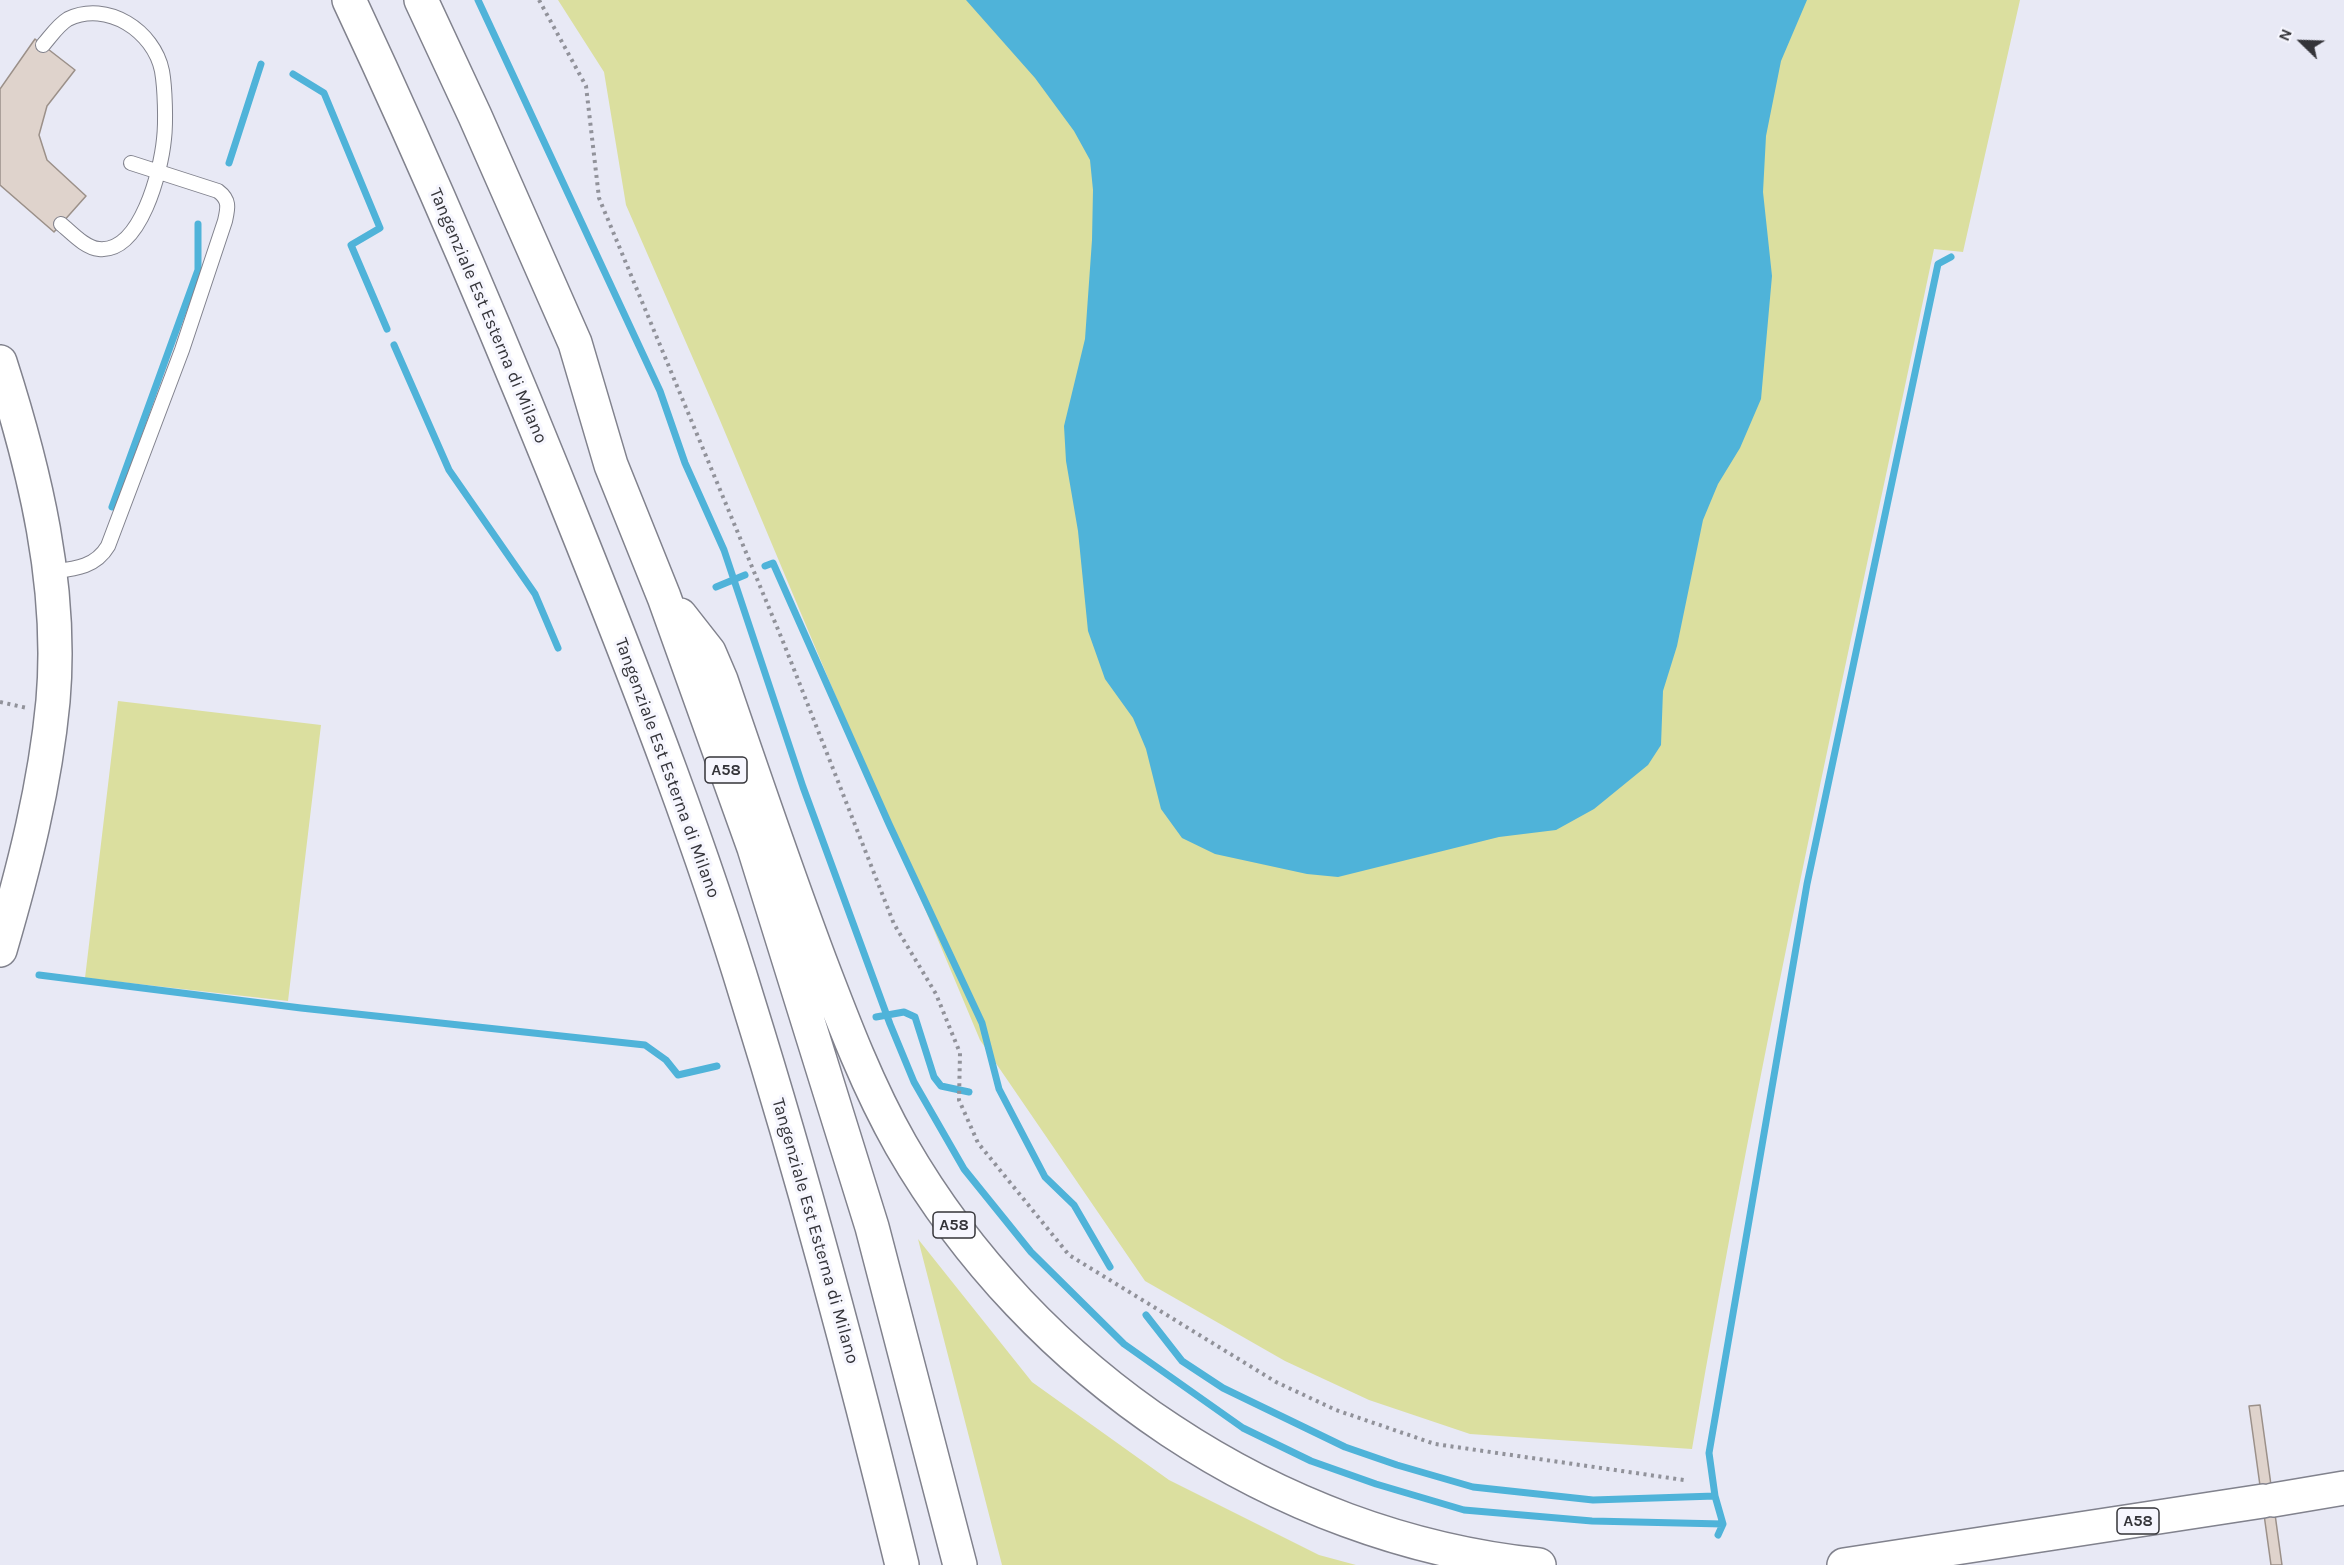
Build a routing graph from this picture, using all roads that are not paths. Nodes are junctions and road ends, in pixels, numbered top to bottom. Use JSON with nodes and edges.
{"nodes":[{"id":1,"x":349,"y":0,"type":"edge"},
{"id":2,"x":421,"y":0,"type":"edge"},
{"id":3,"x":43,"y":45,"type":"dead end"},
{"id":4,"x":131,"y":164,"type":"dead end"},
{"id":5,"x":157,"y":172,"type":"junction"},
{"id":6,"x":61,"y":224,"type":"dead end"},
{"id":7,"x":0,"y":362,"type":"edge"},
{"id":8,"x":50,"y":572,"type":"junction"},
{"id":9,"x":664,"y":597,"type":"junction"},
{"id":10,"x":0,"y":950,"type":"edge"},
{"id":11,"x":867,"y":1419,"type":"junction"},
{"id":12,"x":2344,"y":1488,"type":"edge"},
{"id":13,"x":886,"y":1565,"type":"edge"},
{"id":14,"x":902,"y":1565,"type":"edge"},
{"id":15,"x":960,"y":1565,"type":"edge"},
{"id":16,"x":1539,"y":1565,"type":"edge"},
{"id":17,"x":1844,"y":1565,"type":"edge"}],
"edges":[{"from":1,"to":11,"type":"main road","name":"Tangenziale Est Esterna di Milano"},
{"from":2,"to":9,"type":"main road","number":"A58"},
{"from":3,"to":5,"type":"lane"},
{"from":4,"to":5,"type":"lane"},
{"from":5,"to":6,"type":"lane"},
{"from":5,"to":8,"type":"lane"},
{"from":7,"to":8,"type":"main road"},
{"from":8,"to":10,"type":"main road"},
{"from":9,"to":15,"type":"main road","number":"A58"},
{"from":9,"to":16,"type":"main road","number":"A58"},
{"from":11,"to":13,"type":"main road"},
{"from":11,"to":14,"type":"main road","name":"Tangenziale Est Esterna di Milano"},
{"from":12,"to":17,"type":"main road","number":"A58"}]}
